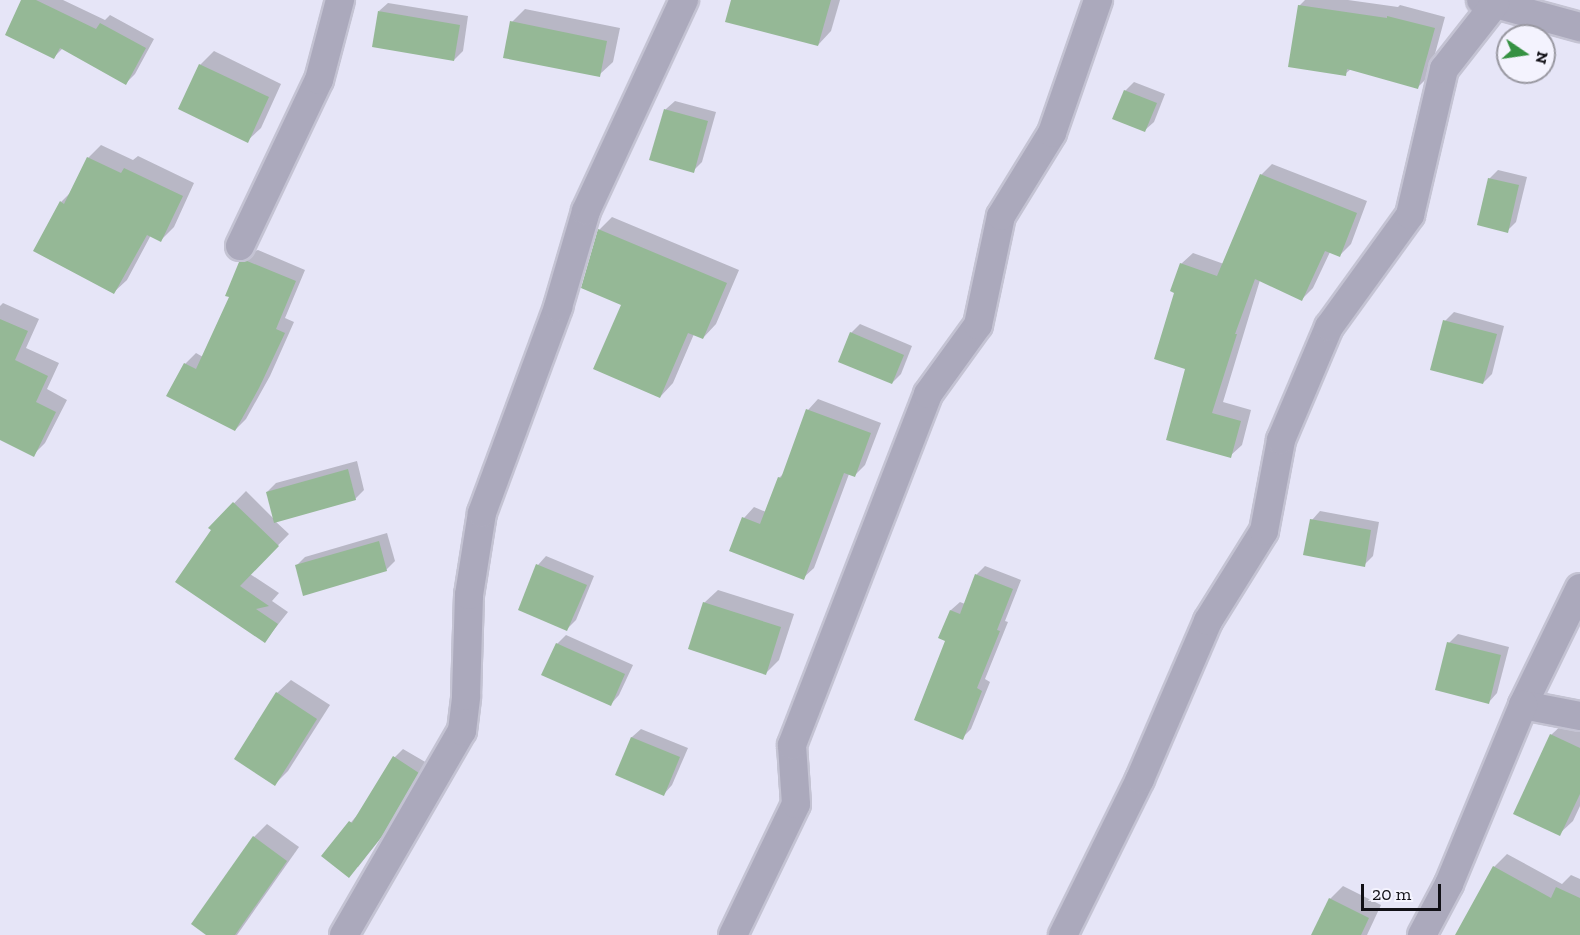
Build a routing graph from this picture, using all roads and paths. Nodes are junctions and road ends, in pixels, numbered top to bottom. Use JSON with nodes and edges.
{"nodes":[{"id":1,"x":340,"y":0,"type":"edge"},
{"id":2,"x":684,"y":0,"type":"edge"},
{"id":3,"x":1098,"y":0,"type":"edge"},
{"id":4,"x":1488,"y":2,"type":"edge"},
{"id":5,"x":1580,"y":27,"type":"edge"},
{"id":6,"x":240,"y":246,"type":"dead end"},
{"id":7,"x":1580,"y":588,"type":"edge"},
{"id":8,"x":1523,"y":705,"type":"junction"},
{"id":9,"x":1580,"y":716,"type":"edge"},
{"id":10,"x":344,"y":935,"type":"edge"},
{"id":11,"x":733,"y":935,"type":"edge"},
{"id":12,"x":1063,"y":935,"type":"edge"},
{"id":13,"x":1422,"y":935,"type":"edge"}],
"edges":[{"from":1,"to":6,"type":"street"},
{"from":2,"to":10,"type":"street"},
{"from":3,"to":11,"type":"street"},
{"from":4,"to":5,"type":"street"},
{"from":4,"to":12,"type":"street"},
{"from":7,"to":8,"type":"street"},
{"from":8,"to":9,"type":"street"},
{"from":8,"to":13,"type":"street"}]}
